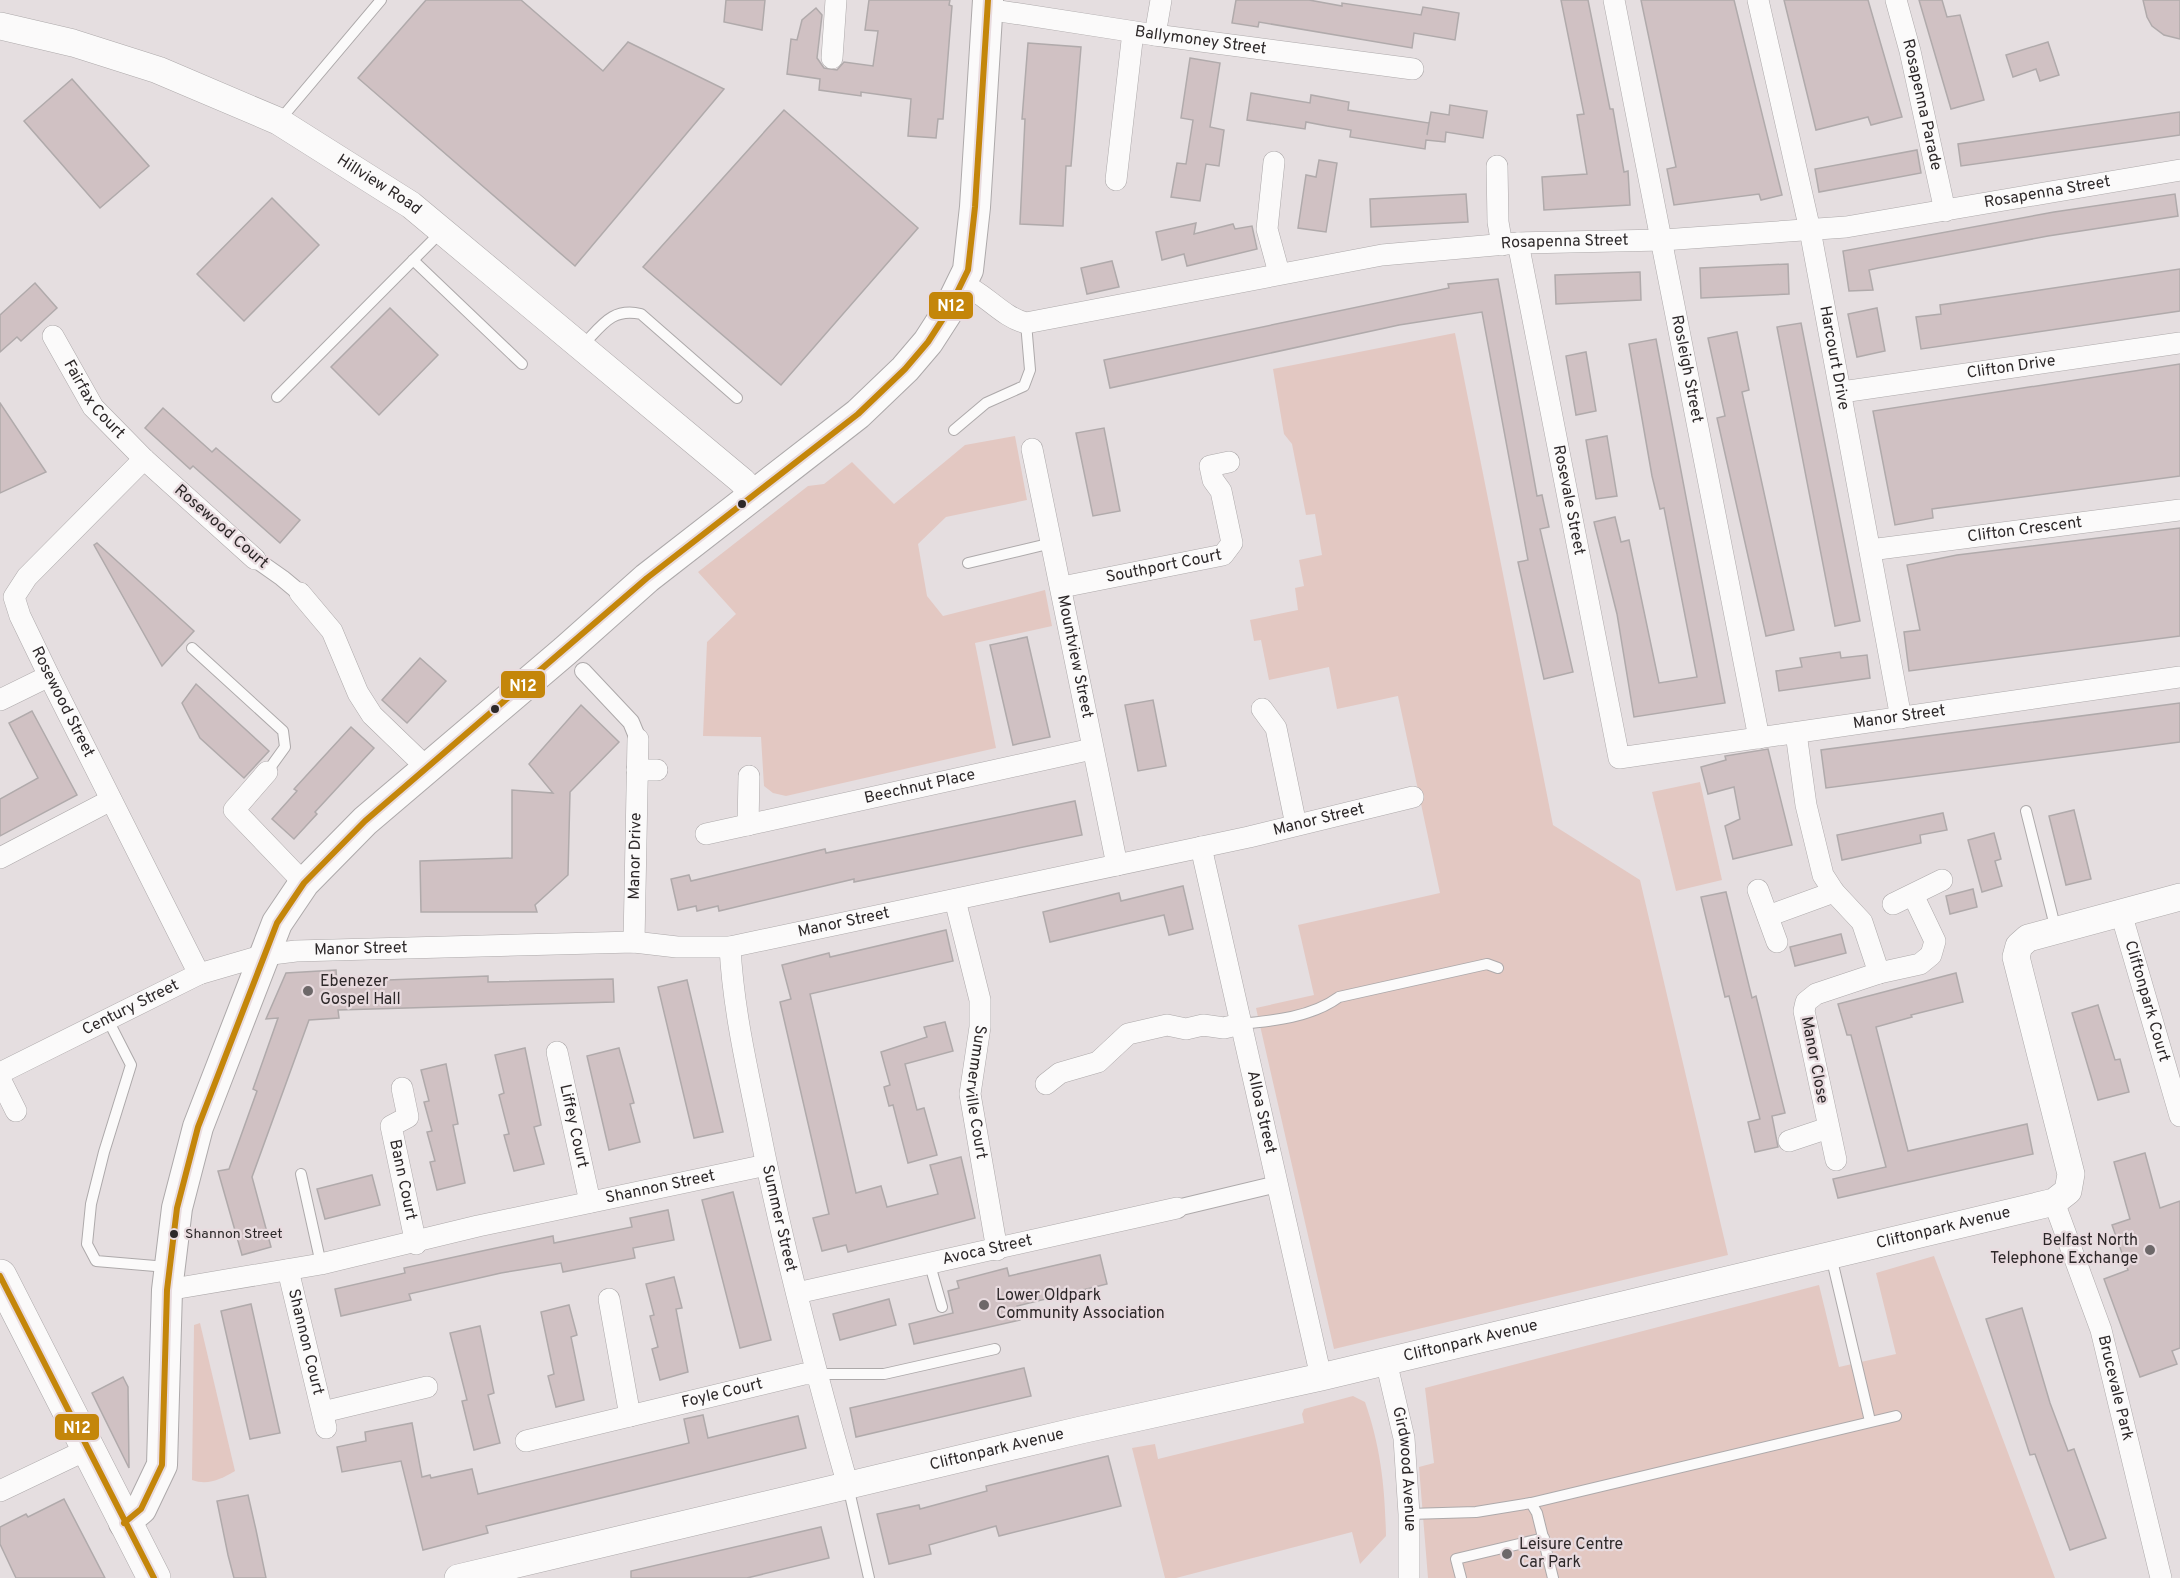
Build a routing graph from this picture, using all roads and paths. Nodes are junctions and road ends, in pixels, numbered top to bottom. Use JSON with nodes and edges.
{"nodes":[{"id":1,"x":381,"y":0,"type":"edge"},
{"id":2,"x":836,"y":0,"type":"edge"},
{"id":3,"x":1161,"y":0,"type":"edge"},
{"id":4,"x":1614,"y":0,"type":"edge"},
{"id":5,"x":1758,"y":0,"type":"edge"},
{"id":6,"x":1896,"y":0,"type":"edge"},
{"id":7,"x":987,"y":5,"type":"edge"},
{"id":8,"x":0,"y":26,"type":"edge"},
{"id":9,"x":1133,"y":32,"type":"junction"},
{"id":10,"x":1155,"y":35,"type":"junction"},
{"id":11,"x":832,"y":58,"type":"dead end"},
{"id":12,"x":1413,"y":69,"type":"dead end"},
{"id":13,"x":279,"y":121,"type":"junction"},
{"id":14,"x":1274,"y":162,"type":"dead end"},
{"id":15,"x":1497,"y":166,"type":"dead end"},
{"id":16,"x":2180,"y":170,"type":"edge"},
{"id":17,"x":1116,"y":180,"type":"dead end"},
{"id":18,"x":1945,"y":211,"type":"junction"},
{"id":19,"x":1810,"y":230,"type":"junction"},
{"id":20,"x":443,"y":231,"type":"junction"},
{"id":21,"x":1663,"y":240,"type":"junction"},
{"id":22,"x":1510,"y":244,"type":"junction"},
{"id":23,"x":413,"y":260,"type":"junction"},
{"id":24,"x":1279,"y":273,"type":"junction"},
{"id":25,"x":962,"y":284,"type":"junction"},
{"id":26,"x":1026,"y":323,"type":"junction"},
{"id":27,"x":52,"y":336,"type":"dead end"},
{"id":28,"x":2180,"y":343,"type":"edge"},
{"id":29,"x":581,"y":346,"type":"junction"},
{"id":30,"x":522,"y":364,"type":"dead end"},
{"id":31,"x":1842,"y":392,"type":"junction"},
{"id":32,"x":277,"y":397,"type":"dead end"},
{"id":33,"x":737,"y":398,"type":"dead end"},
{"id":34,"x":954,"y":430,"type":"dead end"},
{"id":35,"x":1032,"y":449,"type":"dead end"},
{"id":36,"x":144,"y":459,"type":"junction"},
{"id":37,"x":1229,"y":462,"type":"dead end"},
{"id":38,"x":754,"y":494,"type":"junction"},
{"id":39,"x":2180,"y":510,"type":"edge"},
{"id":40,"x":1052,"y":543,"type":"junction"},
{"id":41,"x":1870,"y":550,"type":"junction"},
{"id":42,"x":255,"y":560,"type":"joint"},
{"id":43,"x":968,"y":563,"type":"dead end"},
{"id":44,"x":1062,"y":587,"type":"junction"},
{"id":45,"x":300,"y":593,"type":"joint"},
{"id":46,"x":192,"y":648,"type":"dead end"},
{"id":47,"x":583,"y":671,"type":"dead end"},
{"id":48,"x":49,"y":676,"type":"junction"},
{"id":49,"x":2180,"y":678,"type":"edge"},
{"id":50,"x":0,"y":700,"type":"edge"},
{"id":51,"x":1262,"y":709,"type":"dead end"},
{"id":52,"x":1901,"y":718,"type":"junction"},
{"id":53,"x":1796,"y":733,"type":"junction"},
{"id":54,"x":638,"y":738,"type":"joint"},
{"id":55,"x":1759,"y":738,"type":"junction"},
{"id":56,"x":1092,"y":749,"type":"junction"},
{"id":57,"x":1619,"y":758,"type":"joint"},
{"id":58,"x":428,"y":768,"type":"junction"},
{"id":59,"x":267,"y":772,"type":"joint"},
{"id":60,"x":749,"y":776,"type":"dead end"},
{"id":61,"x":1413,"y":797,"type":"dead end"},
{"id":62,"x":111,"y":800,"type":"junction"},
{"id":63,"x":2026,"y":811,"type":"dead end"},
{"id":64,"x":748,"y":825,"type":"junction"},
{"id":65,"x":1296,"y":825,"type":"junction"},
{"id":66,"x":706,"y":834,"type":"dead end"},
{"id":67,"x":1201,"y":847,"type":"junction"},
{"id":68,"x":0,"y":858,"type":"edge"},
{"id":69,"x":1117,"y":865,"type":"junction"},
{"id":70,"x":1942,"y":880,"type":"dead end"},
{"id":71,"x":304,"y":883,"type":"junction"},
{"id":72,"x":1758,"y":890,"type":"dead end"},
{"id":73,"x":1834,"y":892,"type":"junction"},
{"id":74,"x":1913,"y":895,"type":"junction"},
{"id":75,"x":2180,"y":897,"type":"edge"},
{"id":76,"x":954,"y":900,"type":"junction"},
{"id":77,"x":1893,"y":904,"type":"dead end"},
{"id":78,"x":2121,"y":913,"type":"junction"},
{"id":79,"x":1768,"y":916,"type":"junction"},
{"id":80,"x":2056,"y":930,"type":"junction"},
{"id":81,"x":634,"y":942,"type":"junction"},
{"id":82,"x":1777,"y":942,"type":"dead end"},
{"id":83,"x":730,"y":947,"type":"junction"},
{"id":84,"x":264,"y":955,"type":"junction"},
{"id":85,"x":1498,"y":968,"type":"dead end"},
{"id":86,"x":1879,"y":973,"type":"junction"},
{"id":87,"x":199,"y":974,"type":"junction"},
{"id":88,"x":108,"y":1020,"type":"junction"},
{"id":89,"x":1240,"y":1024,"type":"junction"},
{"id":90,"x":556,"y":1052,"type":"dead end"},
{"id":91,"x":0,"y":1073,"type":"edge"},
{"id":92,"x":0,"y":1079,"type":"edge"},
{"id":93,"x":1046,"y":1084,"type":"dead end"},
{"id":94,"x":402,"y":1088,"type":"dead end"},
{"id":95,"x":2176,"y":1088,"type":"edge"},
{"id":96,"x":16,"y":1111,"type":"dead end"},
{"id":97,"x":2180,"y":1116,"type":"edge"},
{"id":98,"x":1828,"y":1128,"type":"junction"},
{"id":99,"x":1789,"y":1141,"type":"dead end"},
{"id":100,"x":1836,"y":1160,"type":"dead end"},
{"id":101,"x":766,"y":1165,"type":"junction"},
{"id":102,"x":301,"y":1174,"type":"dead end"},
{"id":103,"x":1277,"y":1184,"type":"junction"},
{"id":104,"x":590,"y":1202,"type":"junction"},
{"id":105,"x":2054,"y":1202,"type":"junction"},
{"id":106,"x":1177,"y":1208,"type":"joint"},
{"id":107,"x":417,"y":1244,"type":"junction"},
{"id":108,"x":997,"y":1250,"type":"junction"},
{"id":109,"x":1831,"y":1256,"type":"junction"},
{"id":110,"x":321,"y":1264,"type":"junction"},
{"id":111,"x":930,"y":1264,"type":"junction"},
{"id":112,"x":288,"y":1270,"type":"junction"},
{"id":113,"x":0,"y":1276,"type":"edge"},
{"id":114,"x":169,"y":1279,"type":"junction"},
{"id":115,"x":797,"y":1293,"type":"junction"},
{"id":116,"x":609,"y":1299,"type":"dead end"},
{"id":117,"x":942,"y":1307,"type":"dead end"},
{"id":118,"x":995,"y":1349,"type":"dead end"},
{"id":119,"x":1386,"y":1361,"type":"junction"},
{"id":120,"x":816,"y":1374,"type":"junction"},
{"id":121,"x":1321,"y":1377,"type":"junction"},
{"id":122,"x":427,"y":1387,"type":"dead end"},
{"id":123,"x":630,"y":1416,"type":"junction"},
{"id":124,"x":1896,"y":1416,"type":"dead end"},
{"id":125,"x":1870,"y":1422,"type":"junction"},
{"id":126,"x":526,"y":1440,"type":"dead end"},
{"id":127,"x":86,"y":1450,"type":"junction"},
{"id":128,"x":848,"y":1486,"type":"junction"},
{"id":129,"x":0,"y":1491,"type":"edge"},
{"id":130,"x":1531,"y":1503,"type":"junction"},
{"id":131,"x":1409,"y":1514,"type":"junction"},
{"id":132,"x":124,"y":1523,"type":"junction"},
{"id":133,"x":1544,"y":1538,"type":"junction"},
{"id":134,"x":154,"y":1578,"type":"edge"},
{"id":135,"x":458,"y":1578,"type":"edge"},
{"id":136,"x":869,"y":1578,"type":"edge"},
{"id":137,"x":1409,"y":1578,"type":"edge"},
{"id":138,"x":1461,"y":1578,"type":"edge"},
{"id":139,"x":1553,"y":1578,"type":"edge"},
{"id":140,"x":2161,"y":1578,"type":"edge"}],
"edges":[{"from":1,"to":13,"type":"lane"},
{"from":2,"to":11,"type":"street"},
{"from":3,"to":10,"type":"street"},
{"from":4,"to":21,"type":"street","name":"Rosleigh Street"},
{"from":5,"to":19,"type":"street","name":"Harcourt Drive"},
{"from":6,"to":18,"type":"street","name":"Rosapenna Parade"},
{"from":7,"to":9,"type":"street","name":"Ballymoney Street"},
{"from":7,"to":25,"type":"main road"},
{"from":8,"to":13,"type":"street","name":"Hillview Road"},
{"from":9,"to":10,"type":"street","name":"Ballymoney Street"},
{"from":9,"to":17,"type":"street"},
{"from":10,"to":12,"type":"street","name":"Ballymoney Street"},
{"from":13,"to":20,"type":"street","name":"Hillview Road"},
{"from":14,"to":24,"type":"street"},
{"from":15,"to":22,"type":"street","name":"Rosevale Street"},
{"from":16,"to":18,"type":"street","name":"Rosapenna Street"},
{"from":18,"to":19,"type":"street","name":"Rosapenna Street"},
{"from":19,"to":21,"type":"street","name":"Rosapenna Street"},
{"from":19,"to":31,"type":"street","name":"Harcourt Drive"},
{"from":20,"to":23,"type":"lane"},
{"from":20,"to":29,"type":"street","name":"Hillview Road"},
{"from":21,"to":22,"type":"street","name":"Rosapenna Street"},
{"from":21,"to":55,"type":"street","name":"Rosleigh Street"},
{"from":22,"to":24,"type":"street","name":"Rosapenna Street"},
{"from":22,"to":57,"type":"street","name":"Rosevale Street"},
{"from":23,"to":30,"type":"lane"},
{"from":23,"to":32,"type":"lane"},
{"from":24,"to":26,"type":"street","name":"Rosapenna Street"},
{"from":25,"to":26,"type":"street"},
{"from":25,"to":38,"type":"main road"},
{"from":26,"to":34,"type":"lane"},
{"from":27,"to":36,"type":"street","name":"Fairfax Court"},
{"from":28,"to":31,"type":"street","name":"Clifton Drive"},
{"from":29,"to":33,"type":"lane"},
{"from":29,"to":38,"type":"street","name":"Hillview Road"},
{"from":31,"to":41,"type":"street","name":"Harcourt Drive"},
{"from":35,"to":40,"type":"street","name":"Mountview Street"},
{"from":36,"to":42,"type":"street","name":"Rosewood Court"},
{"from":36,"to":48,"type":"street","name":"Rosewood Street"},
{"from":37,"to":44,"type":"street","name":"Southport Court"},
{"from":38,"to":58,"type":"main road"},
{"from":39,"to":41,"type":"street","name":"Clifton Crescent"},
{"from":40,"to":43,"type":"lane"},
{"from":40,"to":44,"type":"street","name":"Mountview Street"},
{"from":41,"to":52,"type":"street","name":"Harcourt Drive"},
{"from":42,"to":45,"type":"street","name":"Rosewood Court"},
{"from":44,"to":56,"type":"street","name":"Mountview Street"},
{"from":45,"to":58,"type":"street"},
{"from":46,"to":59,"type":"lane"},
{"from":47,"to":54,"type":"street","name":"Manor Drive"},
{"from":48,"to":50,"type":"street"},
{"from":48,"to":62,"type":"street","name":"Rosewood Street"},
{"from":49,"to":52,"type":"street","name":"Manor Street"},
{"from":51,"to":65,"type":"street"},
{"from":52,"to":53,"type":"street","name":"Manor Street"},
{"from":53,"to":55,"type":"street","name":"Manor Street"},
{"from":53,"to":73,"type":"street"},
{"from":54,"to":81,"type":"street","name":"Manor Drive"},
{"from":55,"to":57,"type":"street","name":"Manor Street"},
{"from":56,"to":64,"type":"street","name":"Beechnut Place"},
{"from":56,"to":69,"type":"street","name":"Mountview Street"},
{"from":58,"to":71,"type":"main road"},
{"from":59,"to":71,"type":"street"},
{"from":60,"to":64,"type":"street"},
{"from":61,"to":65,"type":"street","name":"Manor Street"},
{"from":62,"to":68,"type":"street"},
{"from":62,"to":87,"type":"street","name":"Rosewood Street"},
{"from":63,"to":80,"type":"lane"},
{"from":64,"to":66,"type":"street","name":"Beechnut Place"},
{"from":65,"to":67,"type":"street","name":"Manor Street"},
{"from":67,"to":69,"type":"street","name":"Manor Street"},
{"from":67,"to":89,"type":"street","name":"Alloa Street"},
{"from":69,"to":76,"type":"street","name":"Manor Street"},
{"from":70,"to":74,"type":"street"},
{"from":71,"to":84,"type":"main road"},
{"from":72,"to":79,"type":"street"},
{"from":73,"to":79,"type":"street"},
{"from":73,"to":86,"type":"street"},
{"from":74,"to":77,"type":"street"},
{"from":74,"to":86,"type":"street","name":"Manor Close"},
{"from":75,"to":78,"type":"street"},
{"from":76,"to":83,"type":"street","name":"Manor Street"},
{"from":76,"to":108,"type":"street","name":"Summerville Court"},
{"from":78,"to":80,"type":"street"},
{"from":78,"to":95,"type":"street","name":"Cliftonpark Court"},
{"from":79,"to":82,"type":"street"},
{"from":80,"to":105,"type":"street"},
{"from":81,"to":83,"type":"street","name":"Manor Street"},
{"from":81,"to":84,"type":"street","name":"Manor Street"},
{"from":83,"to":101,"type":"street","name":"Summer Street"},
{"from":84,"to":87,"type":"street","name":"Century Street"},
{"from":84,"to":114,"type":"main road"},
{"from":85,"to":89,"type":"lane"},
{"from":86,"to":98,"type":"street","name":"Manor Close"},
{"from":87,"to":88,"type":"street","name":"Century Street"},
{"from":88,"to":91,"type":"street","name":"Century Street"},
{"from":88,"to":114,"type":"lane"},
{"from":89,"to":93,"type":"street"},
{"from":89,"to":103,"type":"street","name":"Alloa Street"},
{"from":90,"to":104,"type":"street","name":"Liffey Court"},
{"from":92,"to":96,"type":"street"},
{"from":94,"to":107,"type":"street","name":"Bann Court"},
{"from":95,"to":97,"type":"street","name":"Cliftonpark Court"},
{"from":98,"to":99,"type":"street"},
{"from":98,"to":100,"type":"street","name":"Manor Close"},
{"from":101,"to":104,"type":"street","name":"Shannon Street"},
{"from":101,"to":115,"type":"street","name":"Summer Street"},
{"from":102,"to":110,"type":"lane"},
{"from":103,"to":106,"type":"street"},
{"from":103,"to":121,"type":"street","name":"Alloa Street"},
{"from":104,"to":107,"type":"street","name":"Shannon Street"},
{"from":105,"to":109,"type":"street","name":"Cliftonpark Avenue"},
{"from":105,"to":140,"type":"street","name":"Brucevale Park"},
{"from":106,"to":108,"type":"street","name":"Avoca Street"},
{"from":107,"to":110,"type":"street","name":"Shannon Street"},
{"from":108,"to":111,"type":"street","name":"Avoca Street"},
{"from":109,"to":119,"type":"street","name":"Cliftonpark Avenue"},
{"from":109,"to":125,"type":"lane"},
{"from":110,"to":112,"type":"street","name":"Shannon Street"},
{"from":111,"to":115,"type":"street","name":"Avoca Street"},
{"from":111,"to":117,"type":"lane"},
{"from":112,"to":114,"type":"street","name":"Shannon Street"},
{"from":112,"to":122,"type":"street","name":"Shannon Court"},
{"from":113,"to":127,"type":"main road"},
{"from":114,"to":132,"type":"main road"},
{"from":115,"to":120,"type":"street","name":"Summer Street"},
{"from":116,"to":123,"type":"street"},
{"from":118,"to":120,"type":"lane"},
{"from":119,"to":121,"type":"street","name":"Cliftonpark Avenue"},
{"from":119,"to":131,"type":"street","name":"Girdwood Avenue"},
{"from":120,"to":123,"type":"street","name":"Foyle Court"},
{"from":120,"to":128,"type":"street","name":"Summer Street"},
{"from":121,"to":128,"type":"street","name":"Cliftonpark Avenue"},
{"from":123,"to":126,"type":"street","name":"Foyle Court"},
{"from":124,"to":125,"type":"lane"},
{"from":125,"to":130,"type":"lane"},
{"from":127,"to":129,"type":"street"},
{"from":127,"to":132,"type":"main road"},
{"from":128,"to":135,"type":"street","name":"Cliftonpark Avenue"},
{"from":128,"to":136,"type":"lane"},
{"from":130,"to":131,"type":"lane"},
{"from":130,"to":133,"type":"lane"},
{"from":131,"to":137,"type":"street","name":"Girdwood Avenue"},
{"from":132,"to":134,"type":"main road"},
{"from":133,"to":138,"type":"lane"},
{"from":133,"to":139,"type":"lane"}]}
